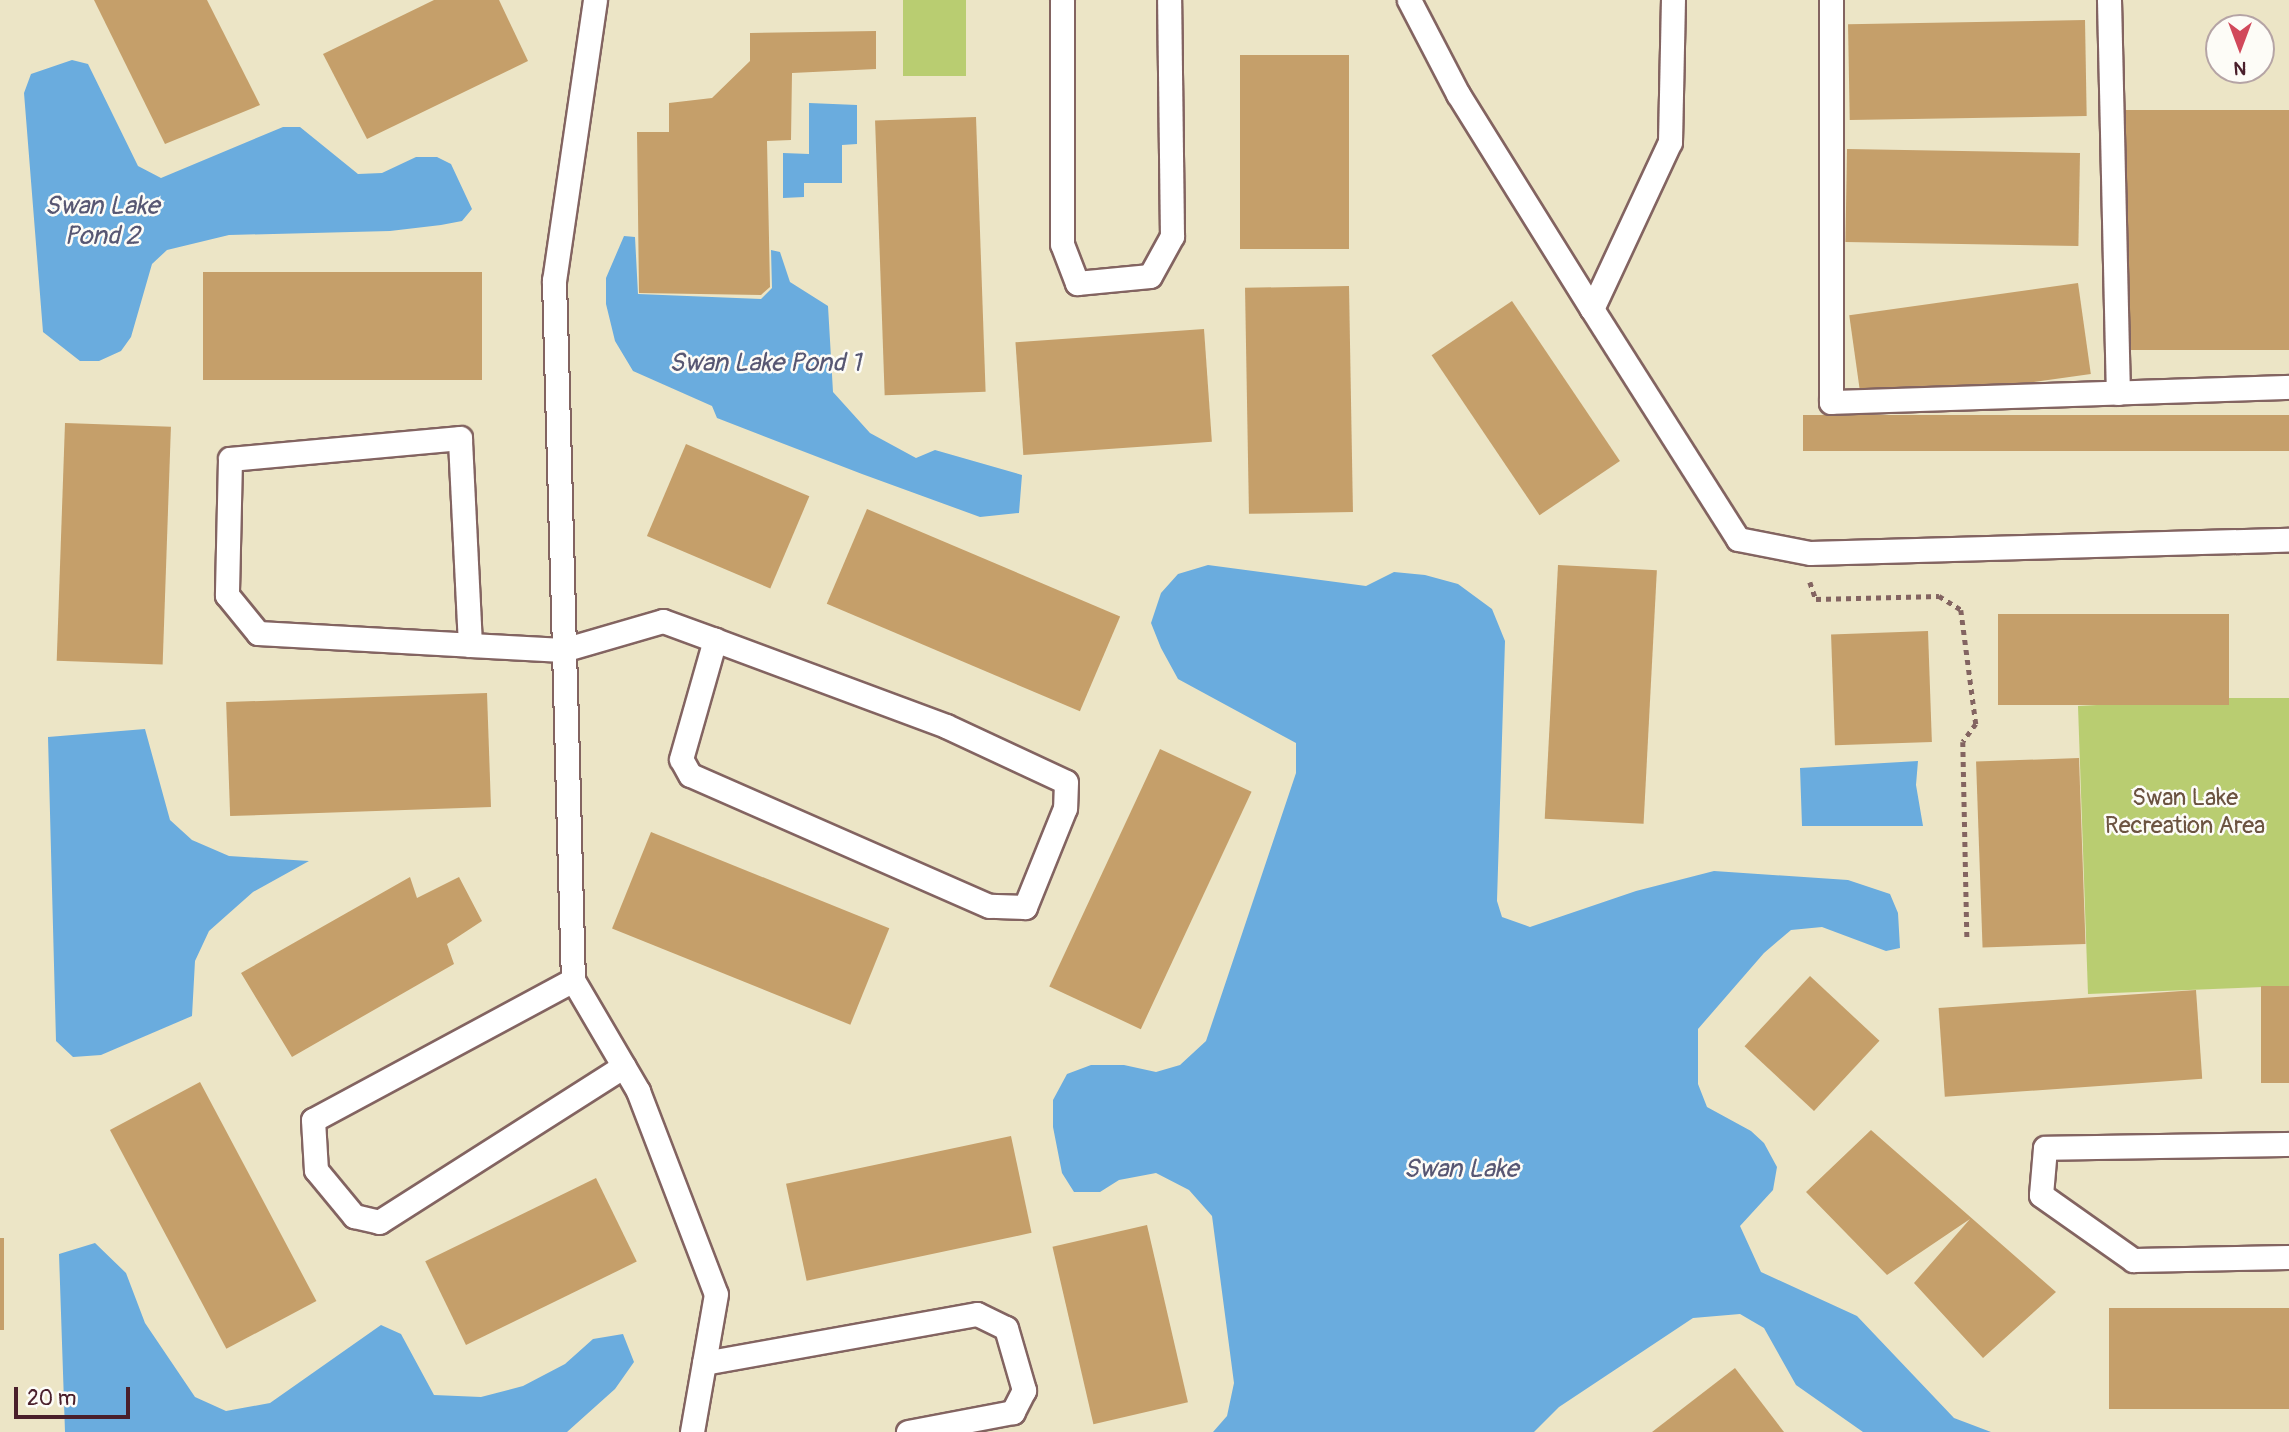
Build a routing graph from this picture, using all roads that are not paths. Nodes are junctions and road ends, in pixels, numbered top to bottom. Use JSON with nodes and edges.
{"nodes":[{"id":1,"x":595,"y":0,"type":"edge"},
{"id":2,"x":1062,"y":0,"type":"edge"},
{"id":3,"x":1169,"y":0,"type":"edge"},
{"id":4,"x":1409,"y":0,"type":"edge"},
{"id":5,"x":1673,"y":0,"type":"edge"},
{"id":6,"x":1831,"y":0,"type":"edge"},
{"id":7,"x":2109,"y":0,"type":"edge"},
{"id":8,"x":1591,"y":309,"type":"junction"},
{"id":9,"x":2289,"y":387,"type":"edge"},
{"id":10,"x":2118,"y":393,"type":"junction"},
{"id":11,"x":2289,"y":540,"type":"edge"},
{"id":12,"x":715,"y":640,"type":"junction"},
{"id":13,"x":470,"y":645,"type":"junction"},
{"id":14,"x":563,"y":650,"type":"junction"},
{"id":15,"x":573,"y":980,"type":"junction"},
{"id":16,"x":624,"y":1066,"type":"junction"},
{"id":17,"x":2289,"y":1144,"type":"edge"},
{"id":18,"x":2289,"y":1257,"type":"edge"},
{"id":19,"x":704,"y":1363,"type":"junction"},
{"id":20,"x":692,"y":1432,"type":"edge"},
{"id":21,"x":908,"y":1432,"type":"edge"}],
"edges":[{"from":1,"to":14,"type":"lane"},
{"from":2,"to":3,"type":"lane"},
{"from":4,"to":8,"type":"lane"},
{"from":5,"to":8,"type":"lane"},
{"from":6,"to":10,"type":"lane"},
{"from":7,"to":10,"type":"lane"},
{"from":8,"to":11,"type":"lane"},
{"from":9,"to":10,"type":"lane"},
{"from":12,"to":12,"type":"lane"},
{"from":12,"to":14,"type":"lane"},
{"from":13,"to":13,"type":"lane"},
{"from":13,"to":14,"type":"lane"},
{"from":14,"to":15,"type":"lane"},
{"from":15,"to":16,"type":"lane"},
{"from":15,"to":16,"type":"lane"},
{"from":16,"to":19,"type":"lane"},
{"from":17,"to":18,"type":"lane"},
{"from":19,"to":20,"type":"lane"},
{"from":19,"to":21,"type":"lane"}]}
